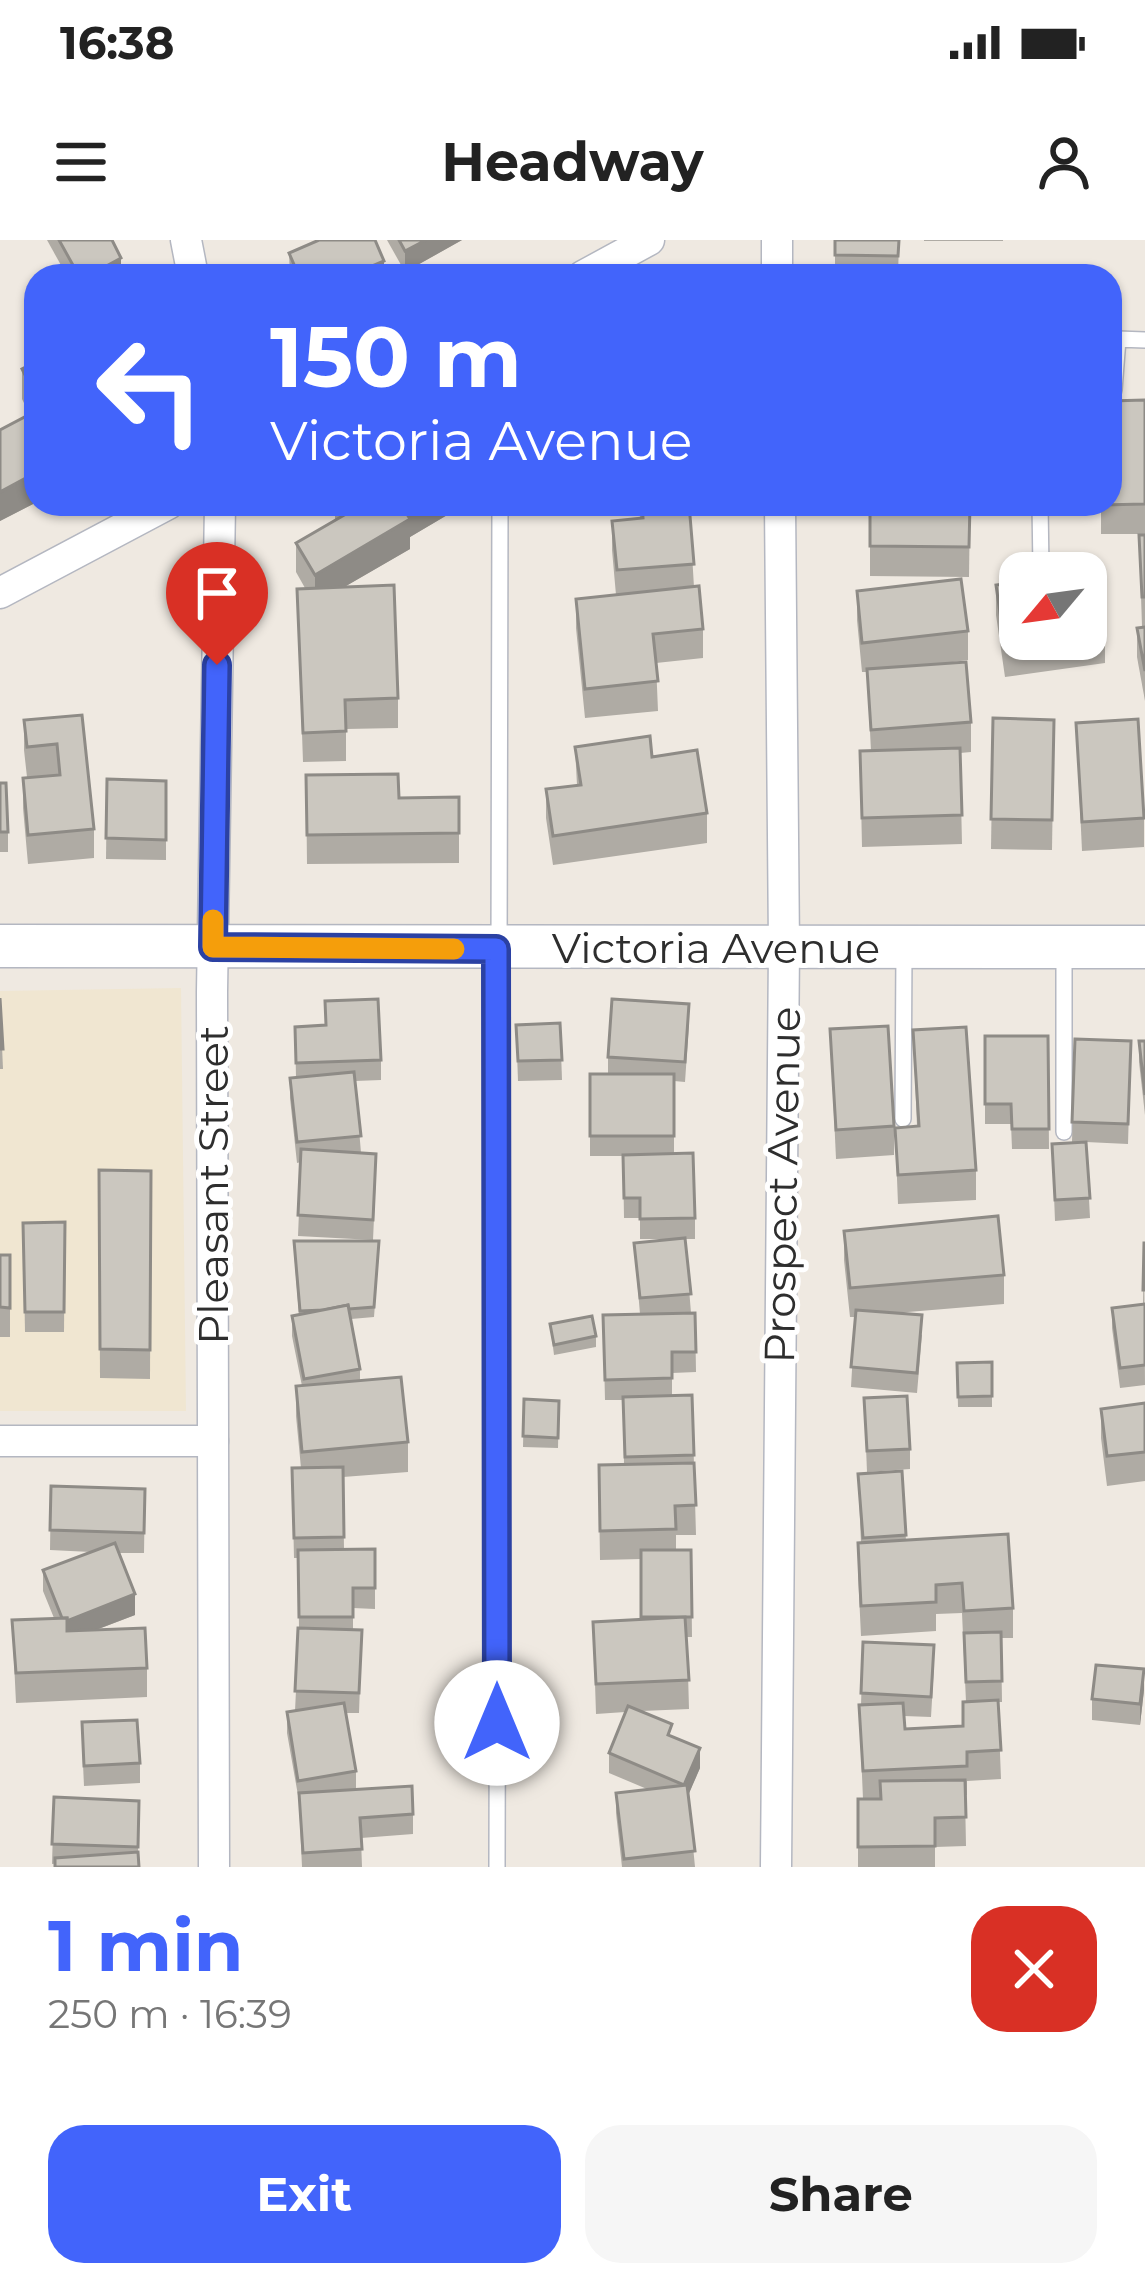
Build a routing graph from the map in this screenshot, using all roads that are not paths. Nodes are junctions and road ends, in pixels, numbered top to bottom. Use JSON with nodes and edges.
{"nodes":[{"id":1,"x":649,"y":240,"type":"edge"},
{"id":2,"x":605,"y":264,"type":"edge"},
{"id":3,"x":144,"y":516,"type":"edge"},
{"id":4,"x":220,"y":516,"type":"edge"},
{"id":5,"x":500,"y":516,"type":"edge"},
{"id":6,"x":780,"y":516,"type":"edge"},
{"id":7,"x":1040,"y":516,"type":"edge"},
{"id":8,"x":1041,"y":552,"type":"edge"},
{"id":9,"x":0,"y":593,"type":"edge"},
{"id":10,"x":0,"y":946,"type":"edge"},
{"id":11,"x":213,"y":947,"type":"junction"},
{"id":12,"x":784,"y":947,"type":"junction"},
{"id":13,"x":904,"y":947,"type":"junction"},
{"id":14,"x":1064,"y":947,"type":"junction"},
{"id":15,"x":1145,"y":947,"type":"edge"},
{"id":16,"x":496,"y":949,"type":"junction"},
{"id":17,"x":903,"y":1119,"type":"dead end"},
{"id":18,"x":1064,"y":1132,"type":"dead end"},
{"id":19,"x":0,"y":1441,"type":"edge"},
{"id":20,"x":213,"y":1441,"type":"junction"},
{"id":21,"x":214,"y":1867,"type":"edge"},
{"id":22,"x":497,"y":1867,"type":"edge"},
{"id":23,"x":776,"y":1867,"type":"edge"}],
"edges":[{"from":1,"to":2,"type":"street"},
{"from":3,"to":9,"type":"street"},
{"from":4,"to":11,"type":"street","name":"Pleasant Street"},
{"from":5,"to":16,"type":"lane"},
{"from":6,"to":12,"type":"street","name":"Prospect Avenue"},
{"from":7,"to":8,"type":"lane"},
{"from":10,"to":11,"type":"street","name":"Victoria Avenue"},
{"from":11,"to":16,"type":"street","name":"Victoria Avenue"},
{"from":11,"to":20,"type":"street","name":"Pleasant Street"},
{"from":12,"to":13,"type":"street","name":"Victoria Avenue"},
{"from":12,"to":16,"type":"street","name":"Victoria Avenue"},
{"from":12,"to":23,"type":"street","name":"Prospect Avenue"},
{"from":13,"to":14,"type":"street","name":"Victoria Avenue"},
{"from":13,"to":17,"type":"lane"},
{"from":14,"to":15,"type":"street","name":"Victoria Avenue"},
{"from":14,"to":18,"type":"lane"},
{"from":16,"to":22,"type":"lane"},
{"from":19,"to":20,"type":"street"},
{"from":20,"to":21,"type":"street","name":"Pleasant Street"}]}
